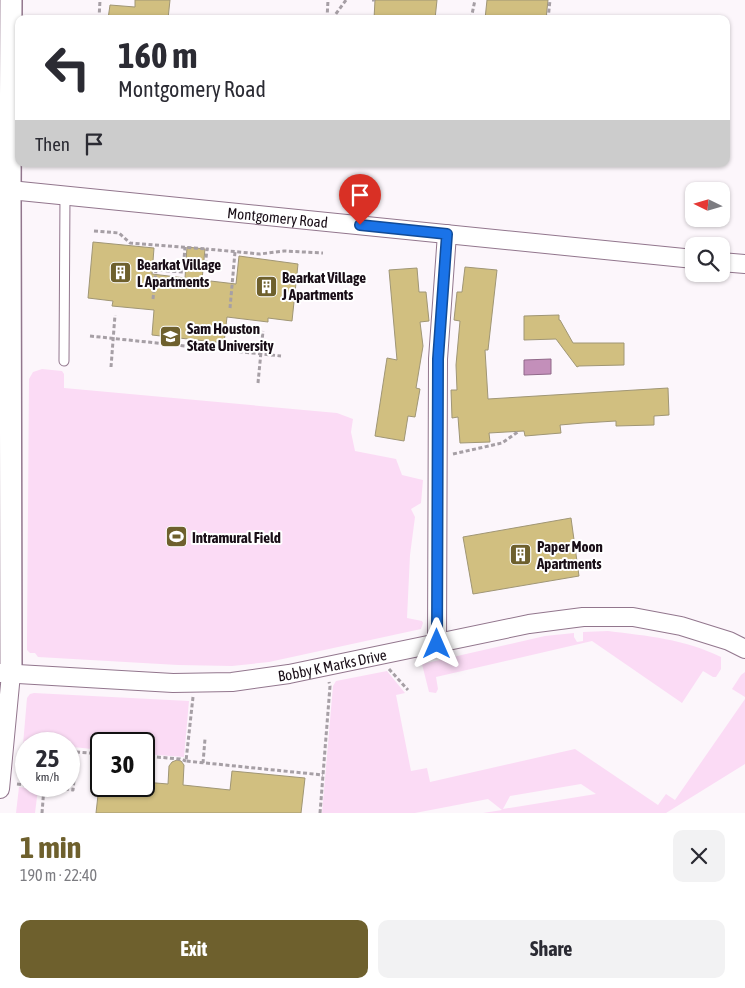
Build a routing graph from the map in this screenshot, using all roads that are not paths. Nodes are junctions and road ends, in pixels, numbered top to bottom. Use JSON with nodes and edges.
{"nodes":[{"id":1,"x":11,"y":0,"type":"edge"},
{"id":2,"x":5,"y":190,"type":"edge"},
{"id":3,"x":65,"y":196,"type":"junction"},
{"id":4,"x":447,"y":234,"type":"junction"},
{"id":5,"x":685,"y":258,"type":"edge"},
{"id":6,"x":730,"y":263,"type":"edge"},
{"id":7,"x":745,"y":264,"type":"edge"},
{"id":8,"x":64,"y":361,"type":"dead end"},
{"id":9,"x":437,"y":644,"type":"junction"},
{"id":10,"x":745,"y":649,"type":"edge"},
{"id":11,"x":6,"y":673,"type":"edge"},
{"id":12,"x":8,"y":786,"type":"edge"}],
"edges":[{"from":1,"to":2,"type":"street"},
{"from":2,"to":3,"type":"street","name":"Montgomery Road"},
{"from":2,"to":11,"type":"street"},
{"from":3,"to":4,"type":"street","name":"Montgomery Road"},
{"from":3,"to":8,"type":"lane"},
{"from":4,"to":5,"type":"street","name":"Montgomery Road"},
{"from":4,"to":9,"type":"street"},
{"from":6,"to":7,"type":"street"},
{"from":9,"to":10,"type":"street","name":"Bobby K Marks Drive"},
{"from":9,"to":11,"type":"street","name":"Bobby K Marks Drive"},
{"from":11,"to":12,"type":"street"}]}
